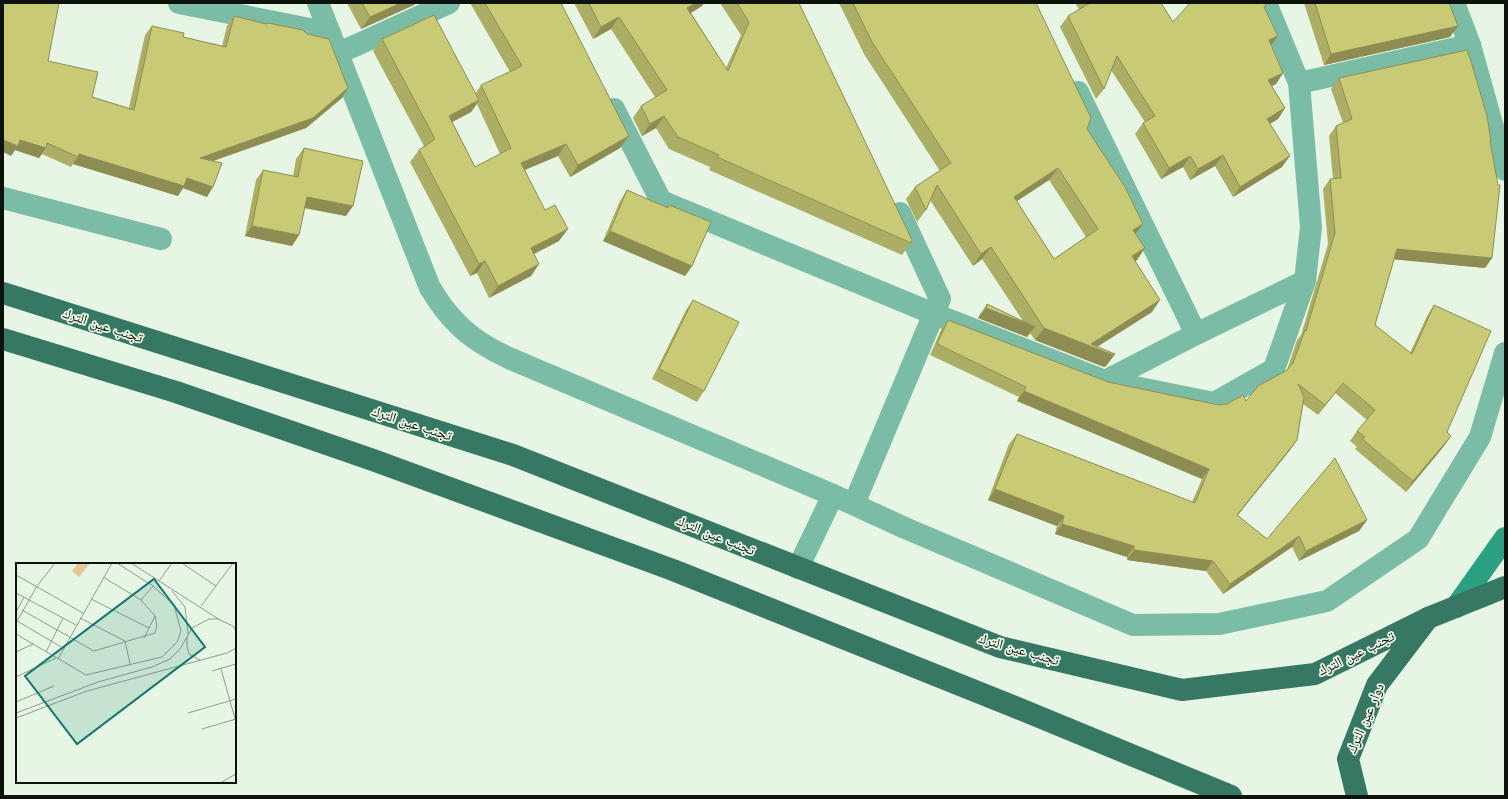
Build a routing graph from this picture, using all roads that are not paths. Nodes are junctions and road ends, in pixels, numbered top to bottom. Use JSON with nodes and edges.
{"nodes":[{"id":1,"x":179,"y":3,"type":"edge"},
{"id":2,"x":318,"y":3,"type":"edge"},
{"id":3,"x":1266,"y":3,"type":"edge"},
{"id":4,"x":1454,"y":3,"type":"edge"},
{"id":5,"x":443,"y":4,"type":"edge"},
{"id":6,"x":330,"y":33,"type":"junction"},
{"id":7,"x":1470,"y":45,"type":"junction"},
{"id":8,"x":339,"y":53,"type":"junction"},
{"id":9,"x":1070,"y":75,"type":"edge"},
{"id":10,"x":1299,"y":83,"type":"junction"},
{"id":11,"x":607,"y":95,"type":"edge"},
{"id":12,"x":1505,"y":170,"type":"edge"},
{"id":13,"x":890,"y":193,"type":"edge"},
{"id":14,"x":3,"y":198,"type":"edge"},
{"id":15,"x":161,"y":239,"type":"dead end"},
{"id":16,"x":1305,"y":281,"type":"junction"},
{"id":17,"x":3,"y":293,"type":"edge"},
{"id":18,"x":934,"y":314,"type":"junction"},
{"id":19,"x":1196,"y":334,"type":"junction"},
{"id":20,"x":3,"y":340,"type":"edge"},
{"id":21,"x":1505,"y":353,"type":"edge"},
{"id":22,"x":1105,"y":381,"type":"junction"},
{"id":23,"x":833,"y":495,"type":"junction"},
{"id":24,"x":854,"y":504,"type":"junction"},
{"id":25,"x":1505,"y":538,"type":"edge"},
{"id":26,"x":798,"y":568,"type":"junction"},
{"id":27,"x":1505,"y":587,"type":"edge"},
{"id":28,"x":1456,"y":607,"type":"junction"},
{"id":29,"x":1428,"y":618,"type":"junction"},
{"id":30,"x":1231,"y":796,"type":"edge"},
{"id":31,"x":1357,"y":796,"type":"edge"}],
"edges":[{"from":1,"to":6,"type":"street"},
{"from":2,"to":6,"type":"street"},
{"from":3,"to":10,"type":"street"},
{"from":4,"to":7,"type":"street"},
{"from":5,"to":8,"type":"street"},
{"from":6,"to":8,"type":"street"},
{"from":7,"to":10,"type":"street"},
{"from":7,"to":12,"type":"street"},
{"from":8,"to":23,"type":"street"},
{"from":9,"to":19,"type":"street"},
{"from":10,"to":16,"type":"street"},
{"from":11,"to":18,"type":"street"},
{"from":13,"to":18,"type":"street"},
{"from":14,"to":15,"type":"street"},
{"from":16,"to":19,"type":"street"},
{"from":16,"to":22,"type":"street"},
{"from":17,"to":26,"type":"highway","name":"تجنب عين الترك"},
{"from":18,"to":22,"type":"street"},
{"from":18,"to":24,"type":"street"},
{"from":19,"to":22,"type":"street"},
{"from":20,"to":30,"type":"highway"},
{"from":21,"to":24,"type":"street"},
{"from":23,"to":24,"type":"street"},
{"from":23,"to":26,"type":"street"},
{"from":25,"to":28,"type":"main road"},
{"from":26,"to":29,"type":"highway","name":"تجنب عين الترك"},
{"from":27,"to":28,"type":"highway"},
{"from":28,"to":29,"type":"highway"},
{"from":29,"to":31,"type":"highway","name":"دوار عين الترك"}]}
